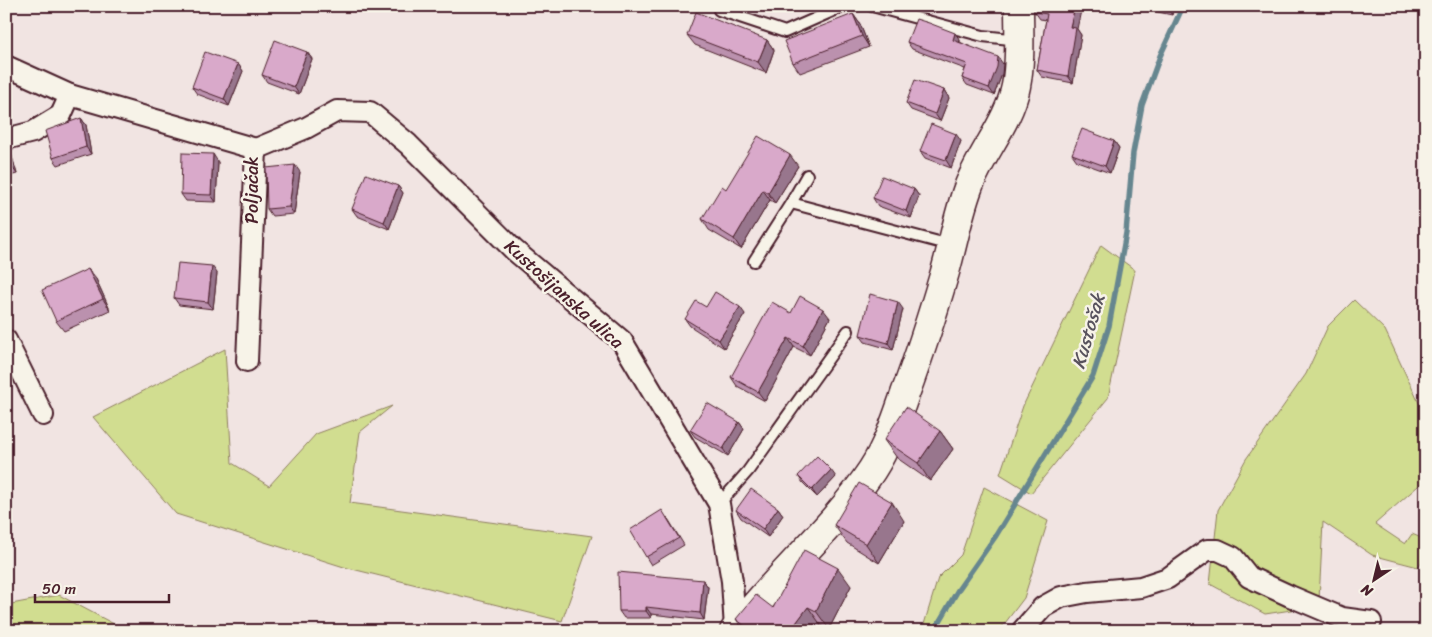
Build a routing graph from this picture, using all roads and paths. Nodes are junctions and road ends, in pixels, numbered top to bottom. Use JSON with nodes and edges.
{"nodes":[{"id":1,"x":844,"y":6,"type":"edge"},
{"id":2,"x":872,"y":6,"type":"edge"},
{"id":3,"x":1019,"y":6,"type":"edge"},
{"id":4,"x":719,"y":10,"type":"dead end"},
{"id":5,"x":1020,"y":40,"type":"junction"},
{"id":6,"x":6,"y":66,"type":"edge"},
{"id":7,"x":70,"y":95,"type":"junction"},
{"id":8,"x":6,"y":139,"type":"edge"},
{"id":9,"x":256,"y":149,"type":"junction"},
{"id":10,"x":807,"y":175,"type":"dead end"},
{"id":11,"x":791,"y":203,"type":"junction"},
{"id":12,"x":951,"y":245,"type":"junction"},
{"id":13,"x":754,"y":261,"type":"dead end"},
{"id":14,"x":848,"y":331,"type":"dead end"},
{"id":15,"x":6,"y":340,"type":"edge"},
{"id":16,"x":247,"y":361,"type":"dead end"},
{"id":17,"x":43,"y":415,"type":"dead end"},
{"id":18,"x":719,"y":504,"type":"junction"},
{"id":19,"x":1371,"y":622,"type":"dead end"},
{"id":20,"x":734,"y":630,"type":"edge"},
{"id":21,"x":1022,"y":631,"type":"edge"}],
"edges":[{"from":1,"to":4,"type":"lane"},
{"from":2,"to":5,"type":"lane"},
{"from":3,"to":5,"type":"street","name":"Kustošijanska ulica"},
{"from":5,"to":12,"type":"street","name":"Kustošijanska ulica"},
{"from":6,"to":7,"type":"street","name":"Poljačak"},
{"from":7,"to":8,"type":"street"},
{"from":7,"to":9,"type":"street","name":"Poljačak"},
{"from":9,"to":16,"type":"street","name":"Poljačak"},
{"from":9,"to":18,"type":"street","name":"Kustošijanska ulica"},
{"from":10,"to":11,"type":"lane"},
{"from":11,"to":12,"type":"lane"},
{"from":11,"to":13,"type":"lane"},
{"from":12,"to":20,"type":"street","name":"Kustošijanska ulica"},
{"from":14,"to":18,"type":"lane"},
{"from":15,"to":17,"type":"street"},
{"from":18,"to":20,"type":"street","name":"Kustošijanska ulica"},
{"from":19,"to":21,"type":"street"}]}
